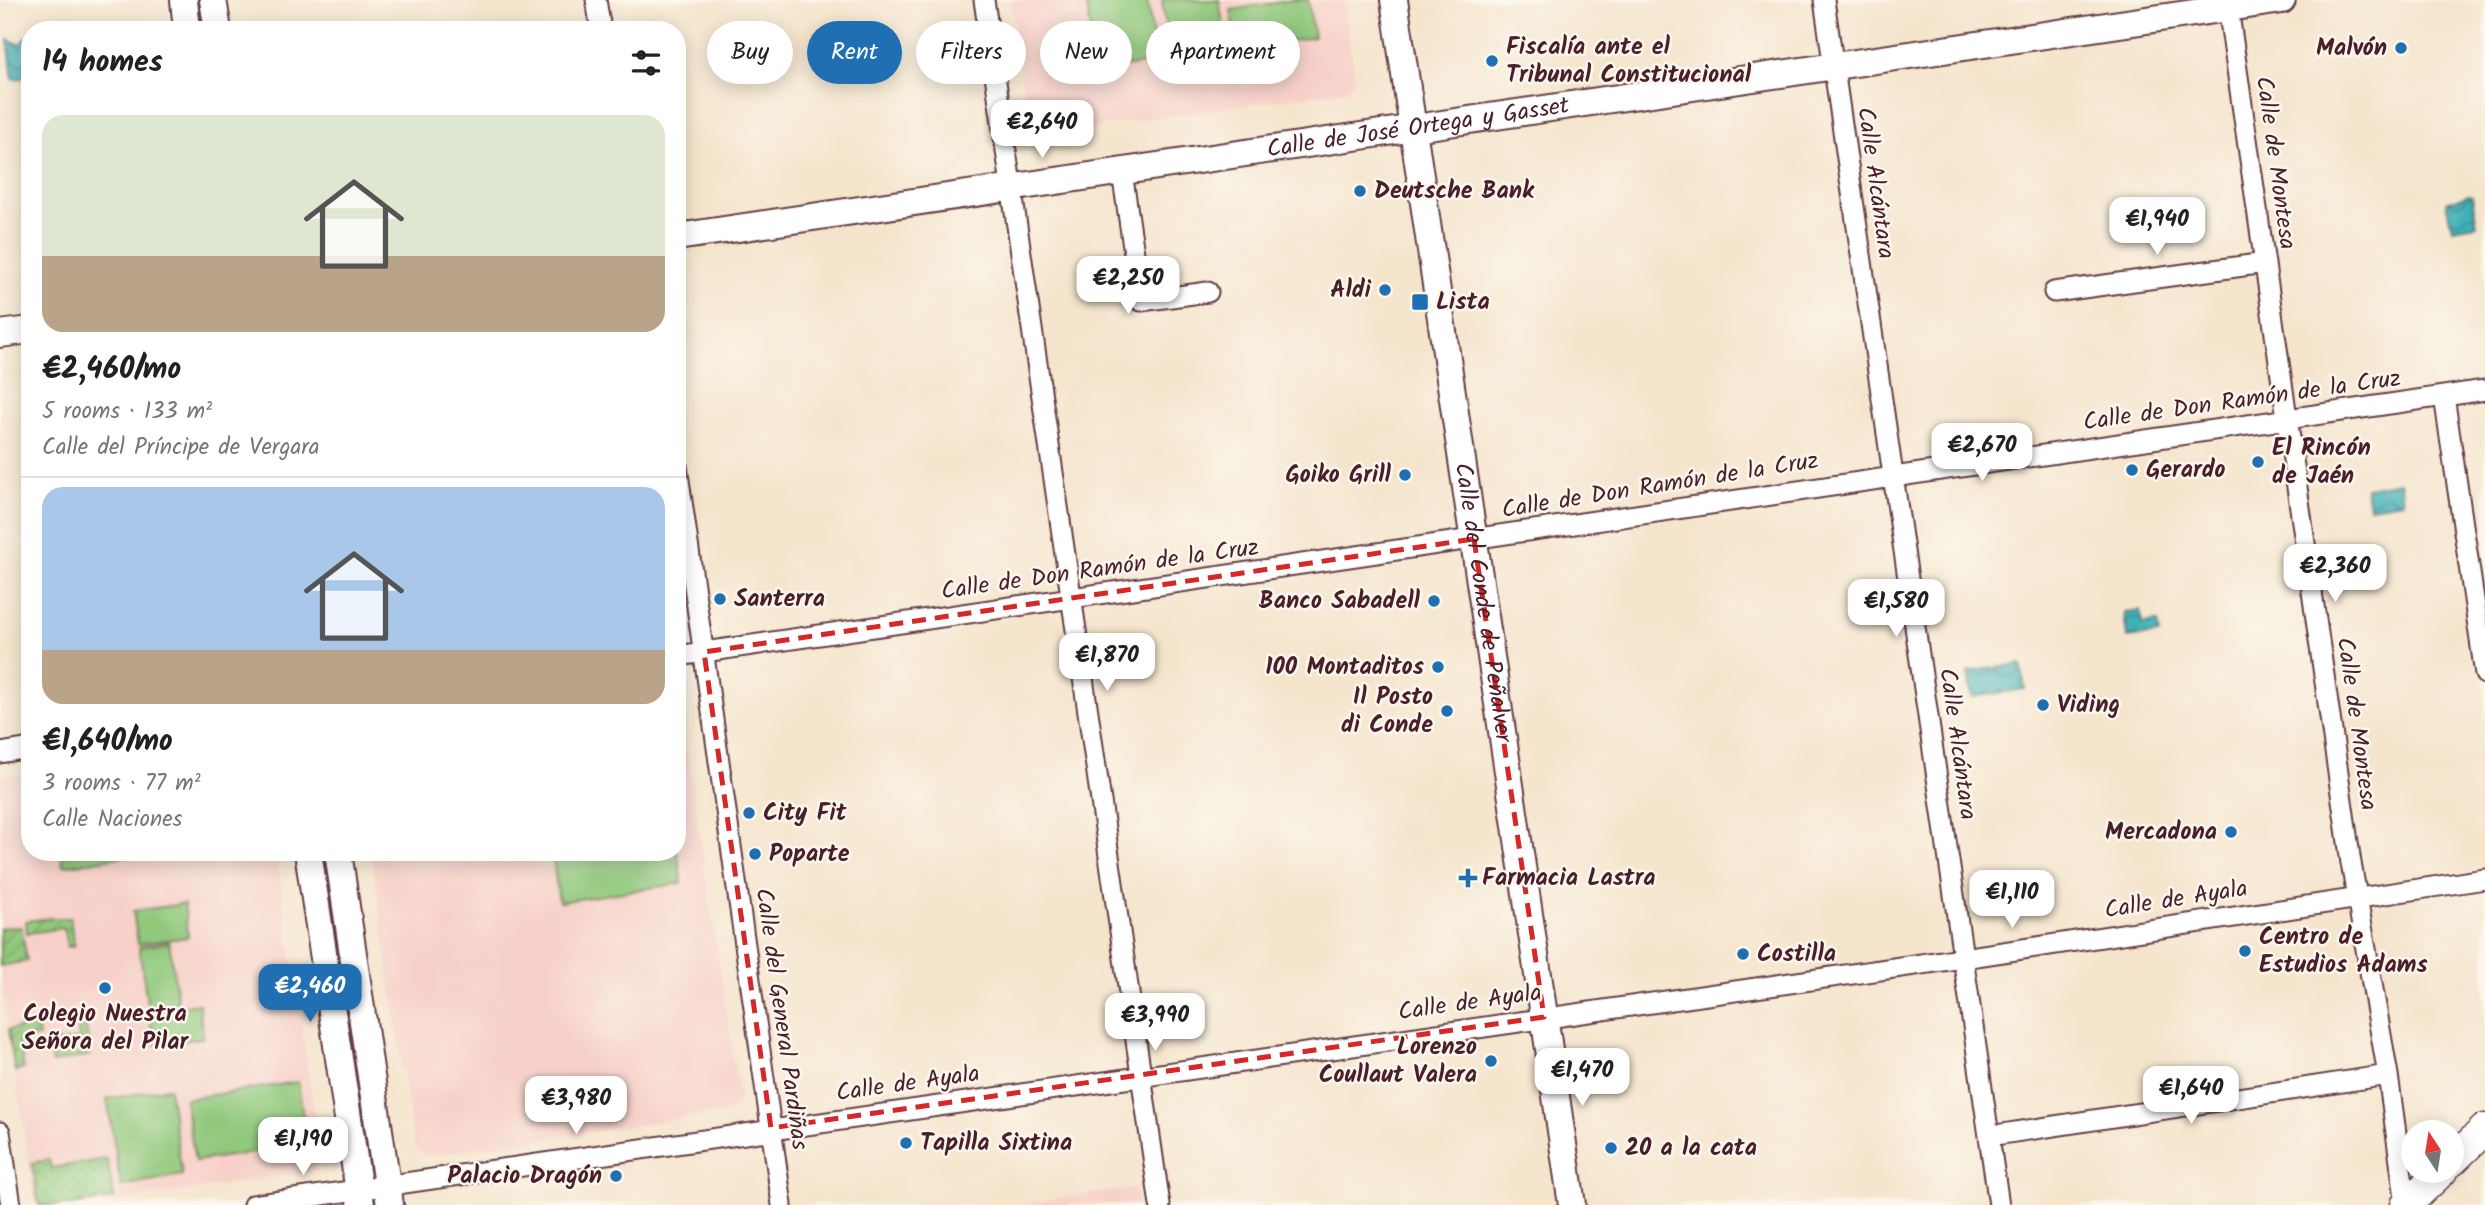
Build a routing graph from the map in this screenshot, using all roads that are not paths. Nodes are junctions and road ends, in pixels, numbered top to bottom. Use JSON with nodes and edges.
{"nodes":[{"id":1,"x":184,"y":0,"type":"edge"},
{"id":2,"x":214,"y":0,"type":"edge"},
{"id":3,"x":596,"y":0,"type":"edge"},
{"id":4,"x":984,"y":0,"type":"edge"},
{"id":5,"x":1394,"y":0,"type":"edge"},
{"id":6,"x":1824,"y":0,"type":"edge"},
{"id":7,"x":2282,"y":0,"type":"edge"},
{"id":8,"x":2227,"y":4,"type":"edge"},
{"id":9,"x":186,"y":21,"type":"edge"},
{"id":10,"x":217,"y":21,"type":"edge"},
{"id":11,"x":600,"y":21,"type":"edge"},
{"id":12,"x":1834,"y":67,"type":"junction"},
{"id":13,"x":1413,"y":130,"type":"junction"},
{"id":14,"x":1122,"y":172,"type":"junction"},
{"id":15,"x":1012,"y":188,"type":"junction"},
{"id":16,"x":686,"y":236,"type":"edge"},
{"id":17,"x":2265,"y":263,"type":"junction"},
{"id":18,"x":1208,"y":292,"type":"dead end"},
{"id":19,"x":2054,"y":292,"type":"dead end"},
{"id":20,"x":21,"y":331,"type":"edge"},
{"id":21,"x":0,"y":334,"type":"edge"},
{"id":22,"x":2485,"y":390,"type":"edge"},
{"id":23,"x":2444,"y":396,"type":"junction"},
{"id":24,"x":2289,"y":419,"type":"junction"},
{"id":25,"x":1893,"y":475,"type":"junction"},
{"id":26,"x":686,"y":528,"type":"edge"},
{"id":27,"x":1474,"y":539,"type":"junction"},
{"id":28,"x":1072,"y":599,"type":"junction"},
{"id":29,"x":704,"y":652,"type":"junction"},
{"id":30,"x":686,"y":655,"type":"edge"},
{"id":31,"x":2485,"y":674,"type":"edge"},
{"id":32,"x":21,"y":750,"type":"edge"},
{"id":33,"x":0,"y":753,"type":"edge"},
{"id":34,"x":309,"y":861,"type":"edge"},
{"id":35,"x":339,"y":861,"type":"edge"},
{"id":36,"x":2485,"y":878,"type":"edge"},
{"id":37,"x":2356,"y":896,"type":"junction"},
{"id":38,"x":1963,"y":958,"type":"junction"},
{"id":39,"x":1544,"y":1017,"type":"junction"},
{"id":40,"x":2388,"y":1075,"type":"junction"},
{"id":41,"x":1142,"y":1076,"type":"junction"},
{"id":42,"x":771,"y":1128,"type":"junction"},
{"id":43,"x":2485,"y":1129,"type":"edge"},
{"id":44,"x":0,"y":1132,"type":"edge"},
{"id":45,"x":1989,"y":1136,"type":"junction"},
{"id":46,"x":2464,"y":1149,"type":"edge"},
{"id":47,"x":2429,"y":1183,"type":"edge"},
{"id":48,"x":388,"y":1195,"type":"edge"},
{"id":49,"x":359,"y":1197,"type":"edge"},
{"id":50,"x":11,"y":1205,"type":"edge"},
{"id":51,"x":253,"y":1205,"type":"edge"},
{"id":52,"x":782,"y":1205,"type":"edge"},
{"id":53,"x":1160,"y":1205,"type":"edge"},
{"id":54,"x":1572,"y":1205,"type":"edge"},
{"id":55,"x":1999,"y":1205,"type":"edge"},
{"id":56,"x":2406,"y":1205,"type":"edge"}],
"edges":[{"from":1,"to":9,"type":"street"},
{"from":2,"to":10,"type":"street"},
{"from":3,"to":11,"type":"street"},
{"from":4,"to":15,"type":"street"},
{"from":5,"to":13,"type":"street","name":"Calle del Conde de Peñalver"},
{"from":6,"to":12,"type":"street","name":"Calle Alcántara"},
{"from":7,"to":8,"type":"street","name":"Calle de José Ortega y Gasset"},
{"from":8,"to":12,"type":"street","name":"Calle de José Ortega y Gasset"},
{"from":8,"to":17,"type":"street","name":"Calle de Montesa"},
{"from":12,"to":13,"type":"street","name":"Calle de José Ortega y Gasset"},
{"from":12,"to":25,"type":"street","name":"Calle Alcántara"},
{"from":13,"to":14,"type":"street","name":"Calle de José Ortega y Gasset"},
{"from":13,"to":27,"type":"street","name":"Calle del Conde de Peñalver"},
{"from":14,"to":15,"type":"street","name":"Calle de José Ortega y Gasset"},
{"from":14,"to":18,"type":"street"},
{"from":15,"to":16,"type":"street","name":"Calle de José Ortega y Gasset"},
{"from":15,"to":28,"type":"street"},
{"from":17,"to":19,"type":"street"},
{"from":17,"to":24,"type":"street","name":"Calle de Montesa"},
{"from":20,"to":21,"type":"street"},
{"from":22,"to":23,"type":"street","name":"Calle de Don Ramón de la Cruz"},
{"from":23,"to":24,"type":"street","name":"Calle de Don Ramón de la Cruz"},
{"from":23,"to":31,"type":"street"},
{"from":24,"to":25,"type":"street","name":"Calle de Don Ramón de la Cruz"},
{"from":24,"to":37,"type":"street","name":"Calle de Montesa"},
{"from":25,"to":27,"type":"street","name":"Calle de Don Ramón de la Cruz"},
{"from":25,"to":38,"type":"street","name":"Calle Alcántara"},
{"from":26,"to":29,"type":"street","name":"Calle del General Pardiñas"},
{"from":27,"to":28,"type":"street","name":"Calle de Don Ramón de la Cruz"},
{"from":27,"to":39,"type":"street","name":"Calle del Conde de Peñalver"},
{"from":28,"to":29,"type":"street","name":"Calle de Don Ramón de la Cruz"},
{"from":28,"to":41,"type":"street"},
{"from":29,"to":30,"type":"street","name":"Calle de Don Ramón de la Cruz"},
{"from":29,"to":42,"type":"street","name":"Calle del General Pardiñas"},
{"from":32,"to":33,"type":"street"},
{"from":34,"to":49,"type":"street"},
{"from":35,"to":48,"type":"street"},
{"from":36,"to":37,"type":"street","name":"Calle de Ayala"},
{"from":37,"to":38,"type":"street","name":"Calle de Ayala"},
{"from":37,"to":40,"type":"street","name":"Calle de Montesa"},
{"from":38,"to":39,"type":"street","name":"Calle de Ayala"},
{"from":38,"to":45,"type":"street","name":"Calle Alcántara"},
{"from":39,"to":41,"type":"street","name":"Calle de Ayala"},
{"from":39,"to":54,"type":"street","name":"Calle del Conde de Peñalver"},
{"from":40,"to":45,"type":"street"},
{"from":40,"to":56,"type":"street","name":"Calle de Montesa"},
{"from":41,"to":42,"type":"street","name":"Calle de Ayala"},
{"from":41,"to":53,"type":"street"},
{"from":42,"to":48,"type":"street","name":"Calle de Ayala"},
{"from":42,"to":52,"type":"street","name":"Calle del General Pardiñas"},
{"from":43,"to":46,"type":"main road"},
{"from":44,"to":50,"type":"street"},
{"from":45,"to":55,"type":"street","name":"Calle Alcántara"},
{"from":47,"to":56,"type":"main road"},
{"from":48,"to":49,"type":"street","name":"Calle de Ayala"},
{"from":49,"to":51,"type":"street","name":"Calle de Ayala"}]}
